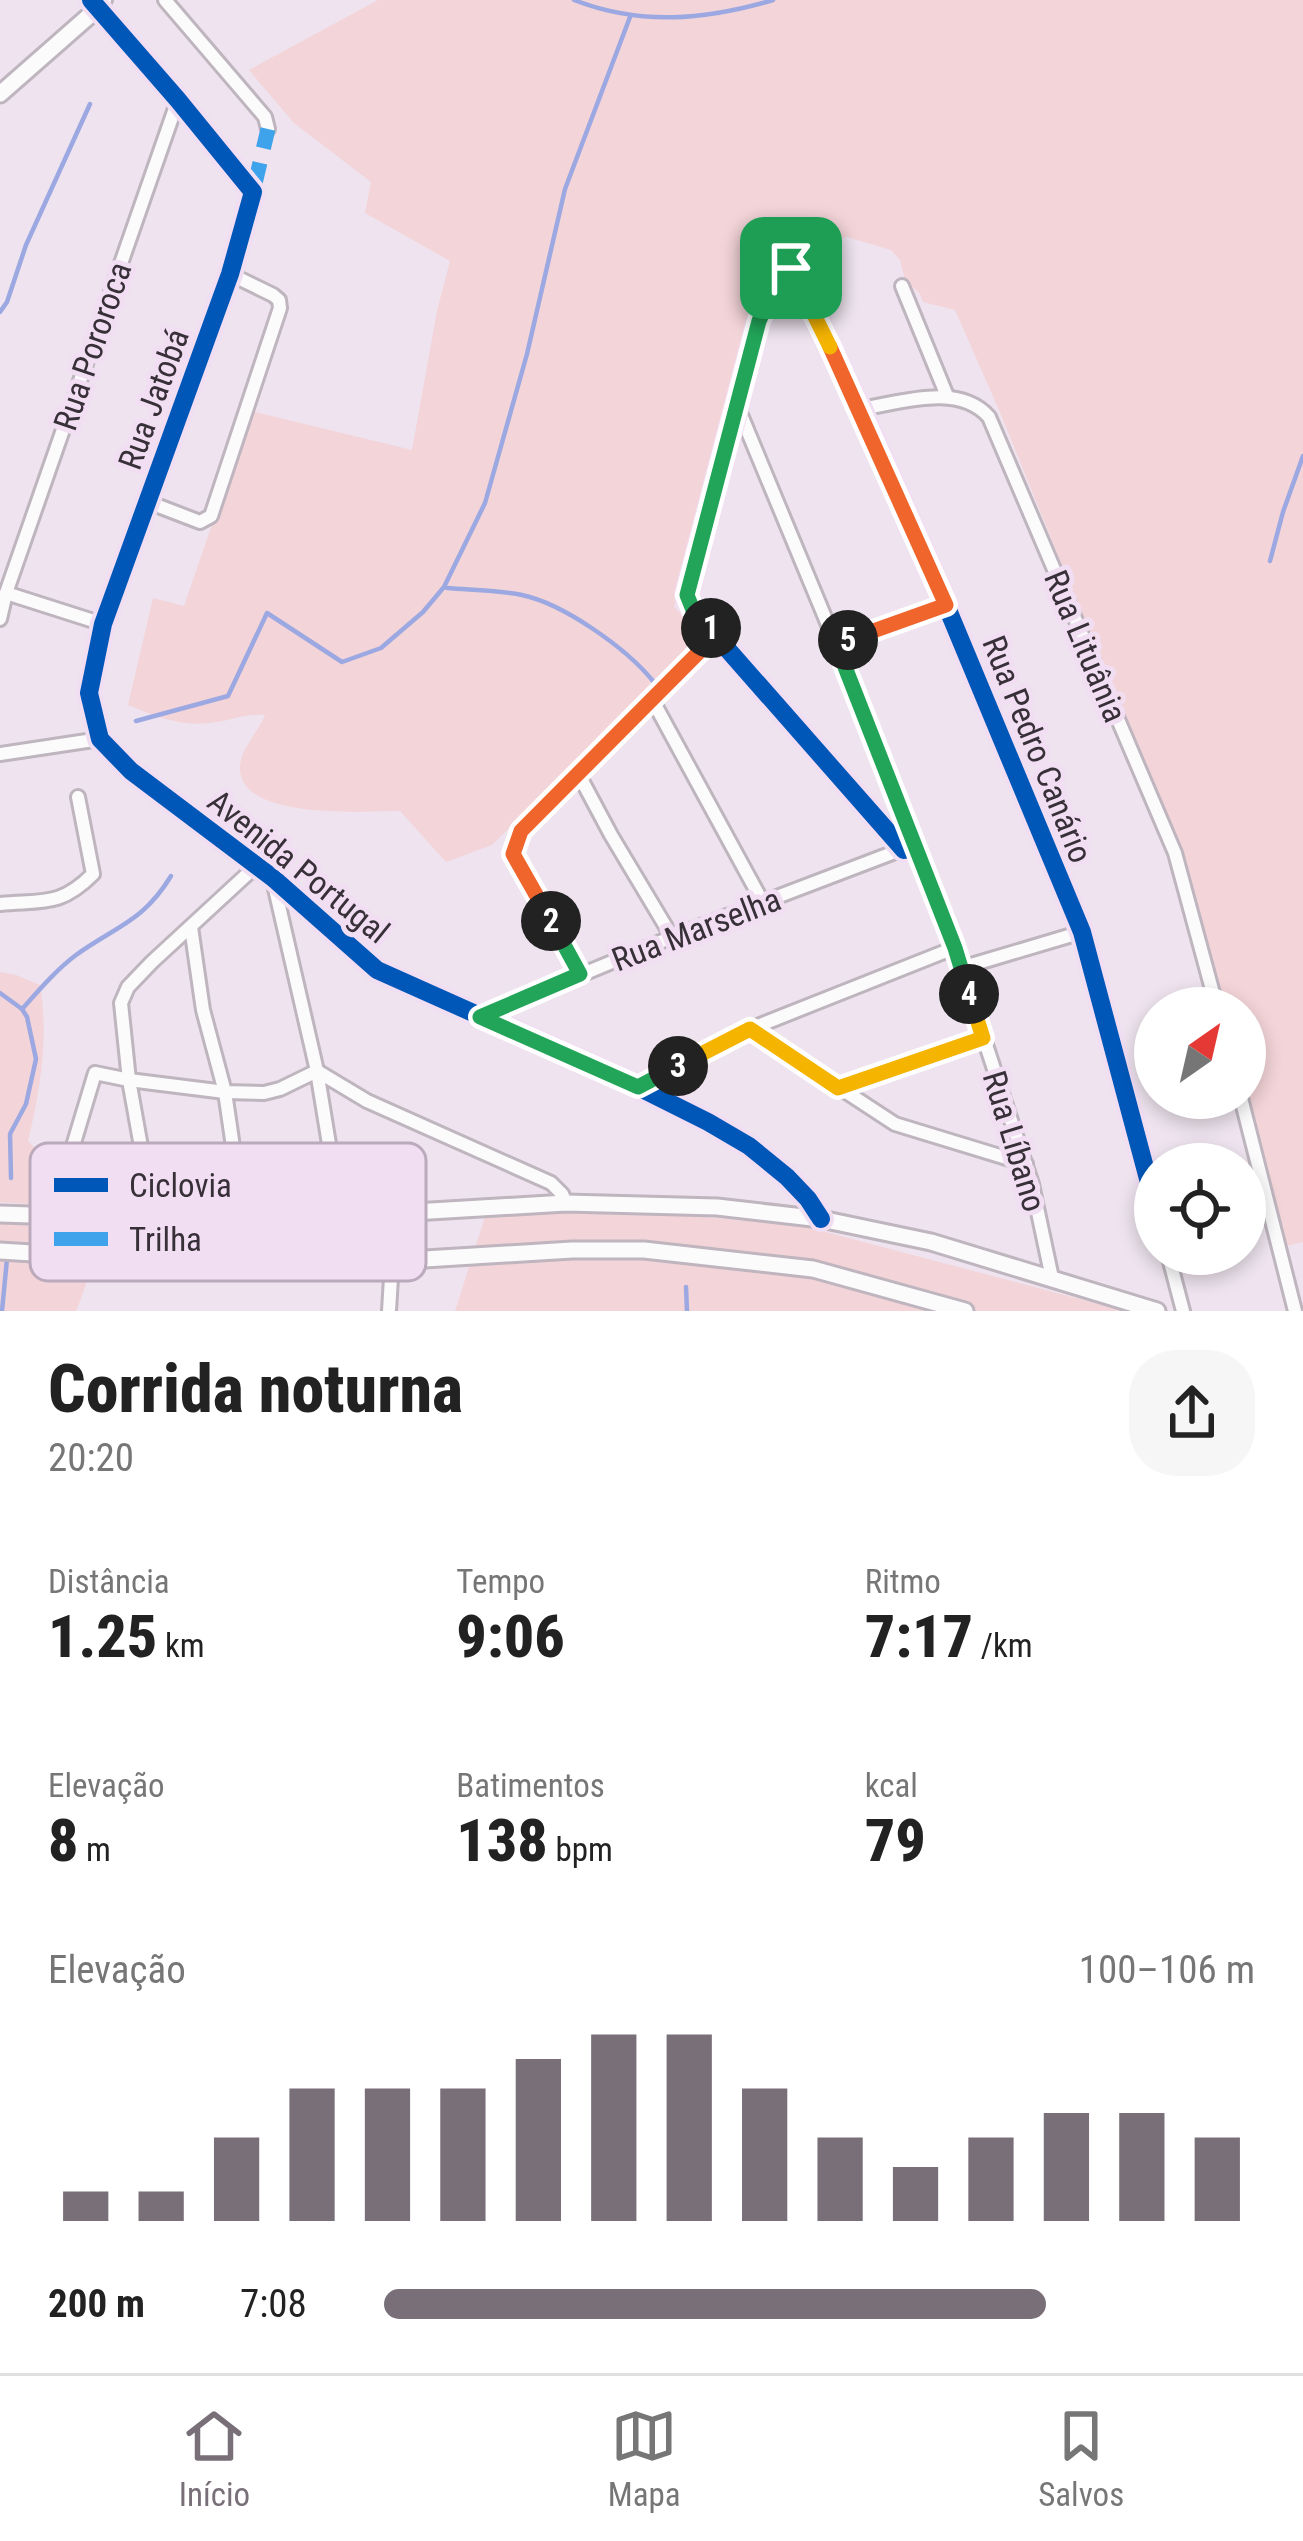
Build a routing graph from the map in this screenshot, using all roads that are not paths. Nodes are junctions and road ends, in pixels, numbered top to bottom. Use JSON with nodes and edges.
{"nodes":[{"id":1,"x":165,"y":0,"type":"edge"},
{"id":2,"x":98,"y":2,"type":"edge"},
{"id":3,"x":0,"y":94,"type":"edge"},
{"id":4,"x":178,"y":100,"type":"junction"},
{"id":5,"x":268,"y":129,"type":"dead end"},
{"id":6,"x":230,"y":274,"type":"junction"},
{"id":7,"x":902,"y":286,"type":"dead end"},
{"id":8,"x":946,"y":396,"type":"junction"},
{"id":9,"x":736,"y":402,"type":"junction"},
{"id":10,"x":860,"y":409,"type":"junction"},
{"id":11,"x":148,"y":502,"type":"junction"},
{"id":12,"x":6,"y":593,"type":"junction"},
{"id":13,"x":946,"y":605,"type":"junction"},
{"id":14,"x":0,"y":619,"type":"edge"},
{"id":15,"x":103,"y":624,"type":"junction"},
{"id":16,"x":717,"y":634,"type":"junction"},
{"id":17,"x":836,"y":644,"type":"junction"},
{"id":18,"x":653,"y":700,"type":"junction"},
{"id":19,"x":100,"y":740,"type":"junction"},
{"id":20,"x":0,"y":754,"type":"edge"},
{"id":21,"x":579,"y":775,"type":"junction"},
{"id":22,"x":78,"y":797,"type":"dead end"},
{"id":23,"x":909,"y":847,"type":"junction"},
{"id":24,"x":256,"y":866,"type":"junction"},
{"id":25,"x":273,"y":878,"type":"junction"},
{"id":26,"x":764,"y":903,"type":"junction"},
{"id":27,"x":0,"y":904,"type":"edge"},
{"id":28,"x":191,"y":927,"type":"junction"},
{"id":29,"x":1082,"y":932,"type":"junction"},
{"id":30,"x":672,"y":937,"type":"junction"},
{"id":31,"x":955,"y":948,"type":"junction"},
{"id":32,"x":961,"y":968,"type":"junction"},
{"id":33,"x":580,"y":974,"type":"junction"},
{"id":34,"x":1211,"y":987,"type":"edge"},
{"id":35,"x":480,"y":1017,"type":"junction"},
{"id":36,"x":750,"y":1029,"type":"junction"},
{"id":37,"x":983,"y":1038,"type":"junction"},
{"id":38,"x":317,"y":1071,"type":"junction"},
{"id":39,"x":128,"y":1080,"type":"junction"},
{"id":40,"x":638,"y":1087,"type":"junction"},
{"id":41,"x":838,"y":1088,"type":"junction"},
{"id":42,"x":225,"y":1092,"type":"junction"},
{"id":43,"x":1246,"y":1119,"type":"edge"},
{"id":44,"x":74,"y":1143,"type":"edge"},
{"id":45,"x":140,"y":1143,"type":"edge"},
{"id":46,"x":232,"y":1143,"type":"edge"},
{"id":47,"x":329,"y":1143,"type":"edge"},
{"id":48,"x":1138,"y":1143,"type":"edge"},
{"id":49,"x":1026,"y":1164,"type":"junction"},
{"id":50,"x":566,"y":1203,"type":"junction"},
{"id":51,"x":426,"y":1212,"type":"edge"},
{"id":52,"x":0,"y":1214,"type":"edge"},
{"id":53,"x":30,"y":1215,"type":"edge"},
{"id":54,"x":820,"y":1219,"type":"junction"},
{"id":55,"x":0,"y":1251,"type":"edge"},
{"id":56,"x":30,"y":1253,"type":"edge"},
{"id":57,"x":426,"y":1259,"type":"edge"},
{"id":58,"x":1174,"y":1275,"type":"edge"},
{"id":59,"x":1052,"y":1278,"type":"junction"},
{"id":60,"x":390,"y":1281,"type":"edge"},
{"id":61,"x":1093,"y":1291,"type":"junction"},
{"id":62,"x":388,"y":1311,"type":"edge"},
{"id":63,"x":964,"y":1311,"type":"edge"},
{"id":64,"x":1090,"y":1311,"type":"edge"},
{"id":65,"x":1157,"y":1311,"type":"edge"},
{"id":66,"x":1184,"y":1311,"type":"edge"},
{"id":67,"x":1295,"y":1311,"type":"edge"}],
"edges":[{"from":1,"to":5,"type":"street"},
{"from":2,"to":3,"type":"street"},
{"from":2,"to":4,"type":"street"},
{"from":4,"to":6,"type":"street","name":"Rua Jatobá"},
{"from":4,"to":12,"type":"street","name":"Rua Pororoca"},
{"from":6,"to":11,"type":"street","name":"Rua Jatobá"},
{"from":6,"to":11,"type":"street"},
{"from":7,"to":8,"type":"street"},
{"from":8,"to":10,"type":"street"},
{"from":8,"to":34,"type":"street","name":"Rua Lituânia"},
{"from":9,"to":10,"type":"street","name":"Rua Pedro Canário"},
{"from":9,"to":16,"type":"street"},
{"from":9,"to":17,"type":"street","name":"Rua Líbano"},
{"from":10,"to":13,"type":"street","name":"Rua Pedro Canário"},
{"from":11,"to":15,"type":"street","name":"Rua Jatobá"},
{"from":12,"to":14,"type":"street","name":"Rua Pororoca"},
{"from":12,"to":15,"type":"street"},
{"from":13,"to":17,"type":"street"},
{"from":13,"to":29,"type":"street","name":"Rua Pedro Canário"},
{"from":15,"to":19,"type":"street"},
{"from":16,"to":18,"type":"street"},
{"from":16,"to":23,"type":"street"},
{"from":17,"to":23,"type":"street","name":"Rua Líbano"},
{"from":18,"to":21,"type":"street"},
{"from":18,"to":26,"type":"street"},
{"from":19,"to":20,"type":"street"},
{"from":19,"to":24,"type":"street","name":"Avenida Portugal"},
{"from":21,"to":30,"type":"street"},
{"from":21,"to":33,"type":"street"},
{"from":22,"to":27,"type":"street"},
{"from":23,"to":26,"type":"street","name":"Rua Marselha"},
{"from":23,"to":31,"type":"street","name":"Rua Líbano"},
{"from":24,"to":25,"type":"street","name":"Avenida Portugal"},
{"from":24,"to":28,"type":"street"},
{"from":25,"to":35,"type":"street","name":"Avenida Portugal"},
{"from":25,"to":38,"type":"street"},
{"from":26,"to":30,"type":"street","name":"Rua Marselha"},
{"from":28,"to":39,"type":"street"},
{"from":28,"to":42,"type":"street"},
{"from":29,"to":32,"type":"street"},
{"from":29,"to":48,"type":"street","name":"Rua Pedro Canário"},
{"from":30,"to":33,"type":"street","name":"Rua Marselha"},
{"from":31,"to":32,"type":"street","name":"Rua Líbano"},
{"from":31,"to":36,"type":"street"},
{"from":32,"to":37,"type":"street","name":"Rua Líbano"},
{"from":33,"to":35,"type":"street","name":"Rua Marselha"},
{"from":35,"to":40,"type":"street","name":"Avenida Portugal"},
{"from":36,"to":40,"type":"street"},
{"from":36,"to":41,"type":"street"},
{"from":37,"to":41,"type":"street"},
{"from":37,"to":49,"type":"street","name":"Rua Líbano"},
{"from":38,"to":42,"type":"street"},
{"from":38,"to":47,"type":"street"},
{"from":38,"to":50,"type":"street"},
{"from":39,"to":42,"type":"street"},
{"from":39,"to":44,"type":"street"},
{"from":39,"to":45,"type":"street"},
{"from":40,"to":54,"type":"street","name":"Avenida Portugal"},
{"from":41,"to":49,"type":"street"},
{"from":42,"to":46,"type":"street"},
{"from":43,"to":67,"type":"street"},
{"from":49,"to":59,"type":"street","name":"Rua Líbano"},
{"from":50,"to":51,"type":"street"},
{"from":50,"to":54,"type":"street"},
{"from":52,"to":53,"type":"street"},
{"from":54,"to":59,"type":"street"},
{"from":55,"to":56,"type":"street"},
{"from":57,"to":63,"type":"street"},
{"from":58,"to":66,"type":"street"},
{"from":59,"to":61,"type":"street"},
{"from":60,"to":62,"type":"street"},
{"from":61,"to":64,"type":"street"},
{"from":61,"to":65,"type":"street"}]}
